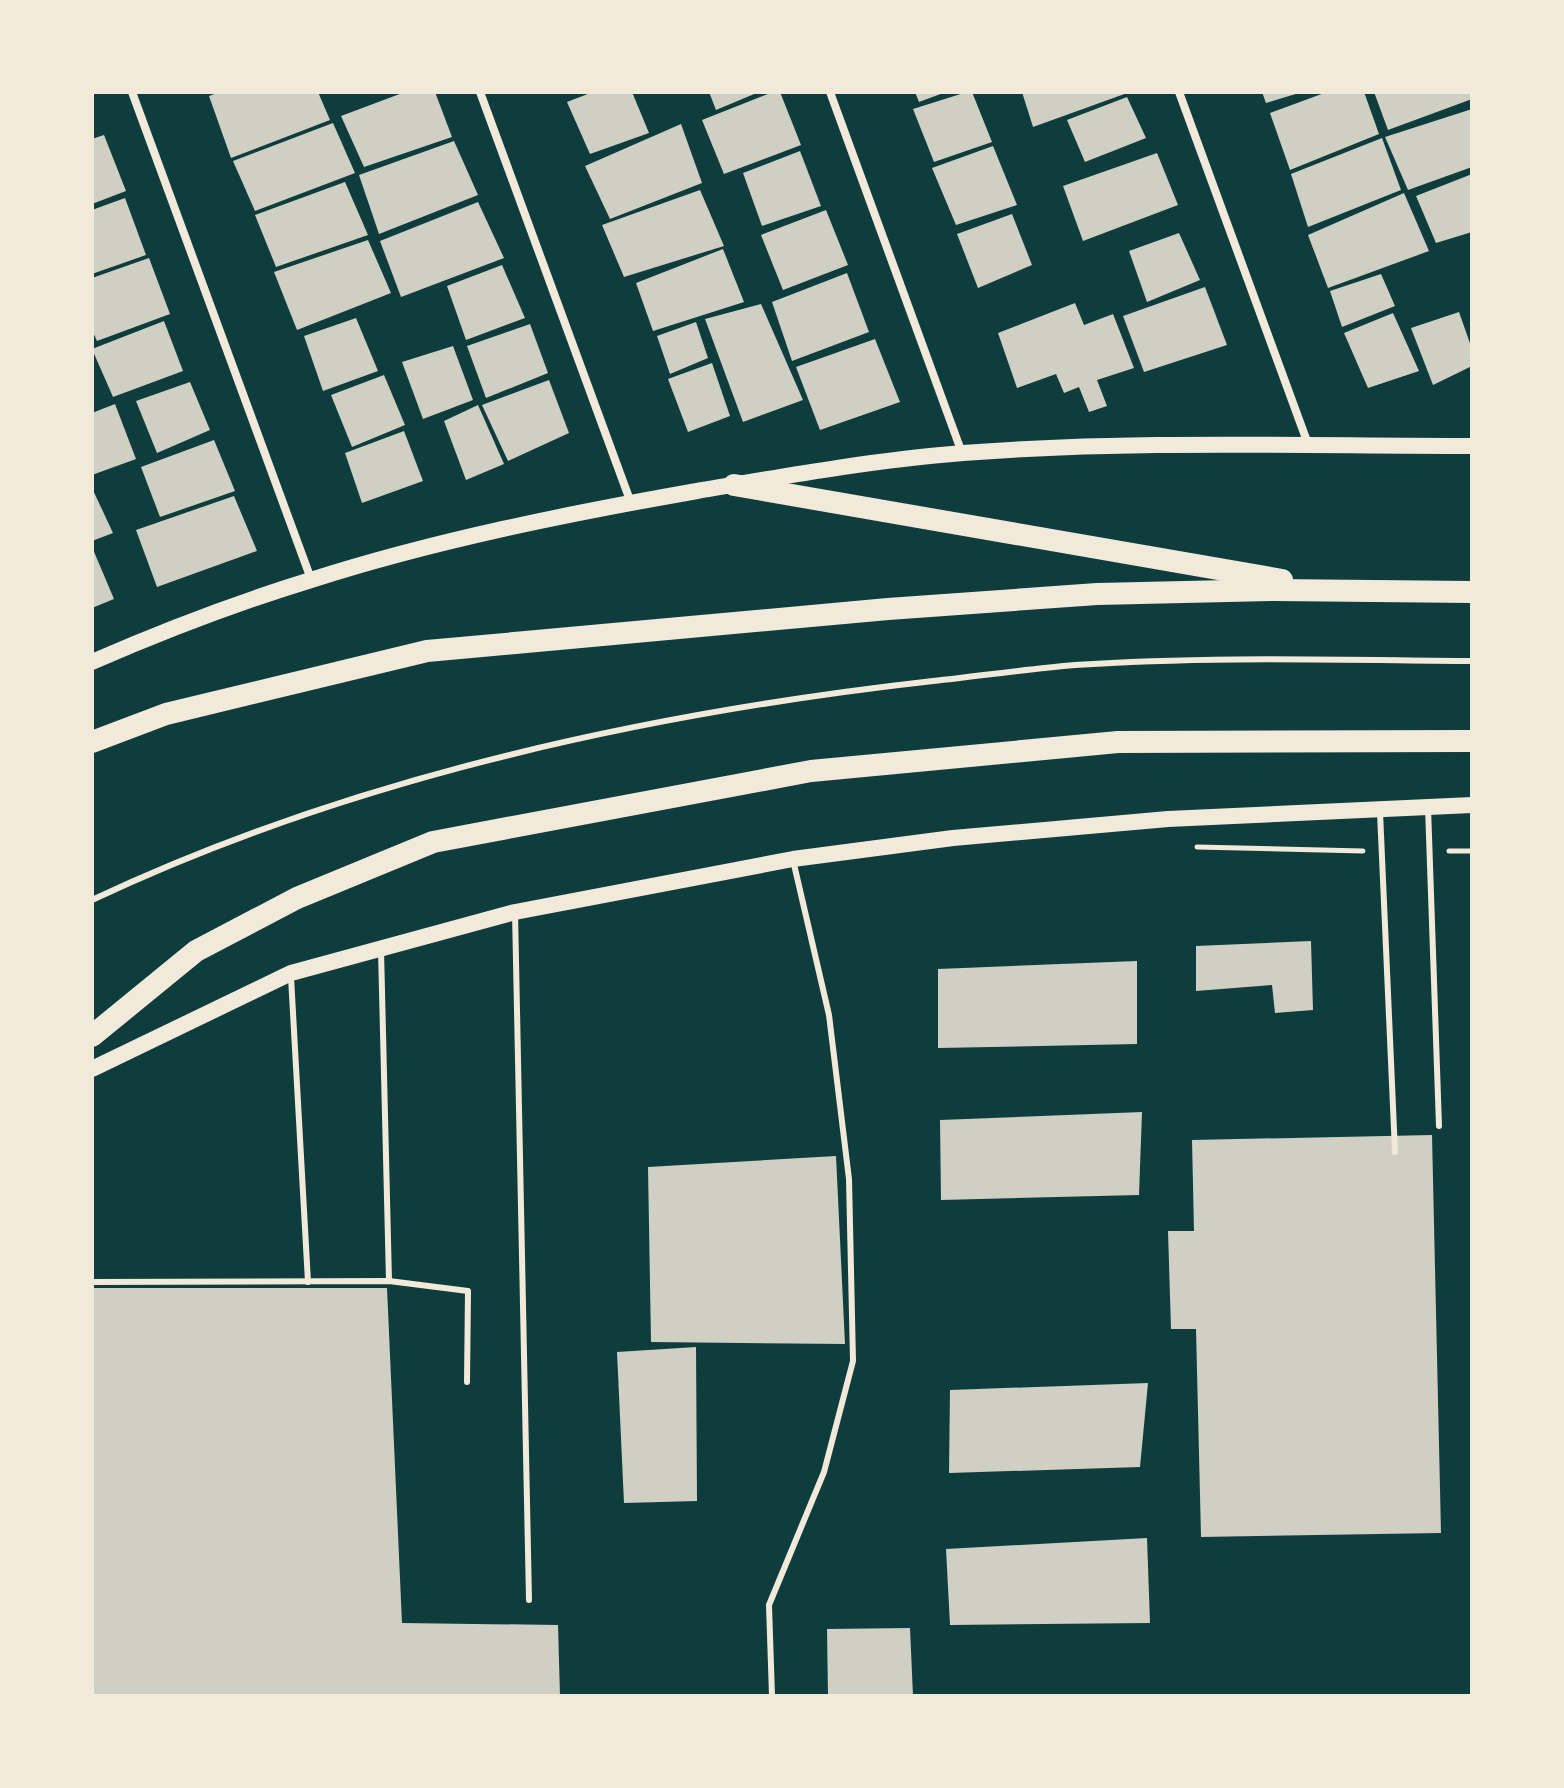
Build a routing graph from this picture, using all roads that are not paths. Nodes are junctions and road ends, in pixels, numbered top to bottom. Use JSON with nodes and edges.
{"nodes":[{"id":1,"x":132,"y":92,"type":"edge"},
{"id":2,"x":480,"y":92,"type":"edge"},
{"id":3,"x":830,"y":92,"type":"edge"},
{"id":4,"x":1179,"y":92,"type":"edge"},
{"id":5,"x":1309,"y":446,"type":"junction"},
{"id":6,"x":1472,"y":446,"type":"edge"},
{"id":7,"x":962,"y":453,"type":"junction"},
{"id":8,"x":734,"y":485,"type":"junction"},
{"id":9,"x":631,"y":503,"type":"junction"},
{"id":10,"x":311,"y":579,"type":"junction"},
{"id":11,"x":1346,"y":591,"type":"junction"},
{"id":12,"x":1472,"y":592,"type":"edge"},
{"id":13,"x":1472,"y":661,"type":"edge"},
{"id":14,"x":92,"y":662,"type":"edge"},
{"id":15,"x":1472,"y":741,"type":"edge"},
{"id":16,"x":92,"y":742,"type":"edge"},
{"id":17,"x":1472,"y":805,"type":"edge"},
{"id":18,"x":1428,"y":807,"type":"junction"},
{"id":19,"x":1380,"y":810,"type":"junction"},
{"id":20,"x":793,"y":859,"type":"junction"},
{"id":21,"x":92,"y":900,"type":"edge"},
{"id":22,"x":515,"y":912,"type":"junction"},
{"id":23,"x":381,"y":950,"type":"junction"},
{"id":24,"x":291,"y":973,"type":"junction"},
{"id":25,"x":92,"y":1036,"type":"edge"},
{"id":26,"x":92,"y":1069,"type":"edge"},
{"id":27,"x":1439,"y":1126,"type":"dead end"},
{"id":28,"x":1395,"y":1152,"type":"dead end"},
{"id":29,"x":389,"y":1281,"type":"junction"},
{"id":30,"x":92,"y":1282,"type":"edge"},
{"id":31,"x":308,"y":1282,"type":"junction"},
{"id":32,"x":467,"y":1382,"type":"dead end"},
{"id":33,"x":529,"y":1600,"type":"dead end"},
{"id":34,"x":772,"y":1696,"type":"edge"}],
"edges":[{"from":1,"to":10,"type":"street"},
{"from":2,"to":9,"type":"street"},
{"from":3,"to":7,"type":"street"},
{"from":4,"to":5,"type":"street"},
{"from":5,"to":6,"type":"main road"},
{"from":5,"to":7,"type":"main road"},
{"from":7,"to":8,"type":"main road"},
{"from":8,"to":9,"type":"main road"},
{"from":8,"to":11,"type":"highway"},
{"from":9,"to":10,"type":"main road"},
{"from":10,"to":14,"type":"main road"},
{"from":11,"to":12,"type":"highway"},
{"from":11,"to":16,"type":"highway"},
{"from":13,"to":21,"type":"lane"},
{"from":15,"to":25,"type":"highway"},
{"from":17,"to":18,"type":"main road"},
{"from":18,"to":19,"type":"main road"},
{"from":18,"to":27,"type":"lane"},
{"from":19,"to":20,"type":"main road"},
{"from":19,"to":28,"type":"lane"},
{"from":20,"to":22,"type":"main road"},
{"from":20,"to":34,"type":"lane"},
{"from":22,"to":23,"type":"main road"},
{"from":22,"to":33,"type":"lane"},
{"from":23,"to":24,"type":"main road"},
{"from":23,"to":29,"type":"lane"},
{"from":24,"to":26,"type":"main road"},
{"from":24,"to":31,"type":"lane"},
{"from":29,"to":31,"type":"lane"},
{"from":29,"to":32,"type":"lane"},
{"from":30,"to":31,"type":"lane"}]}
